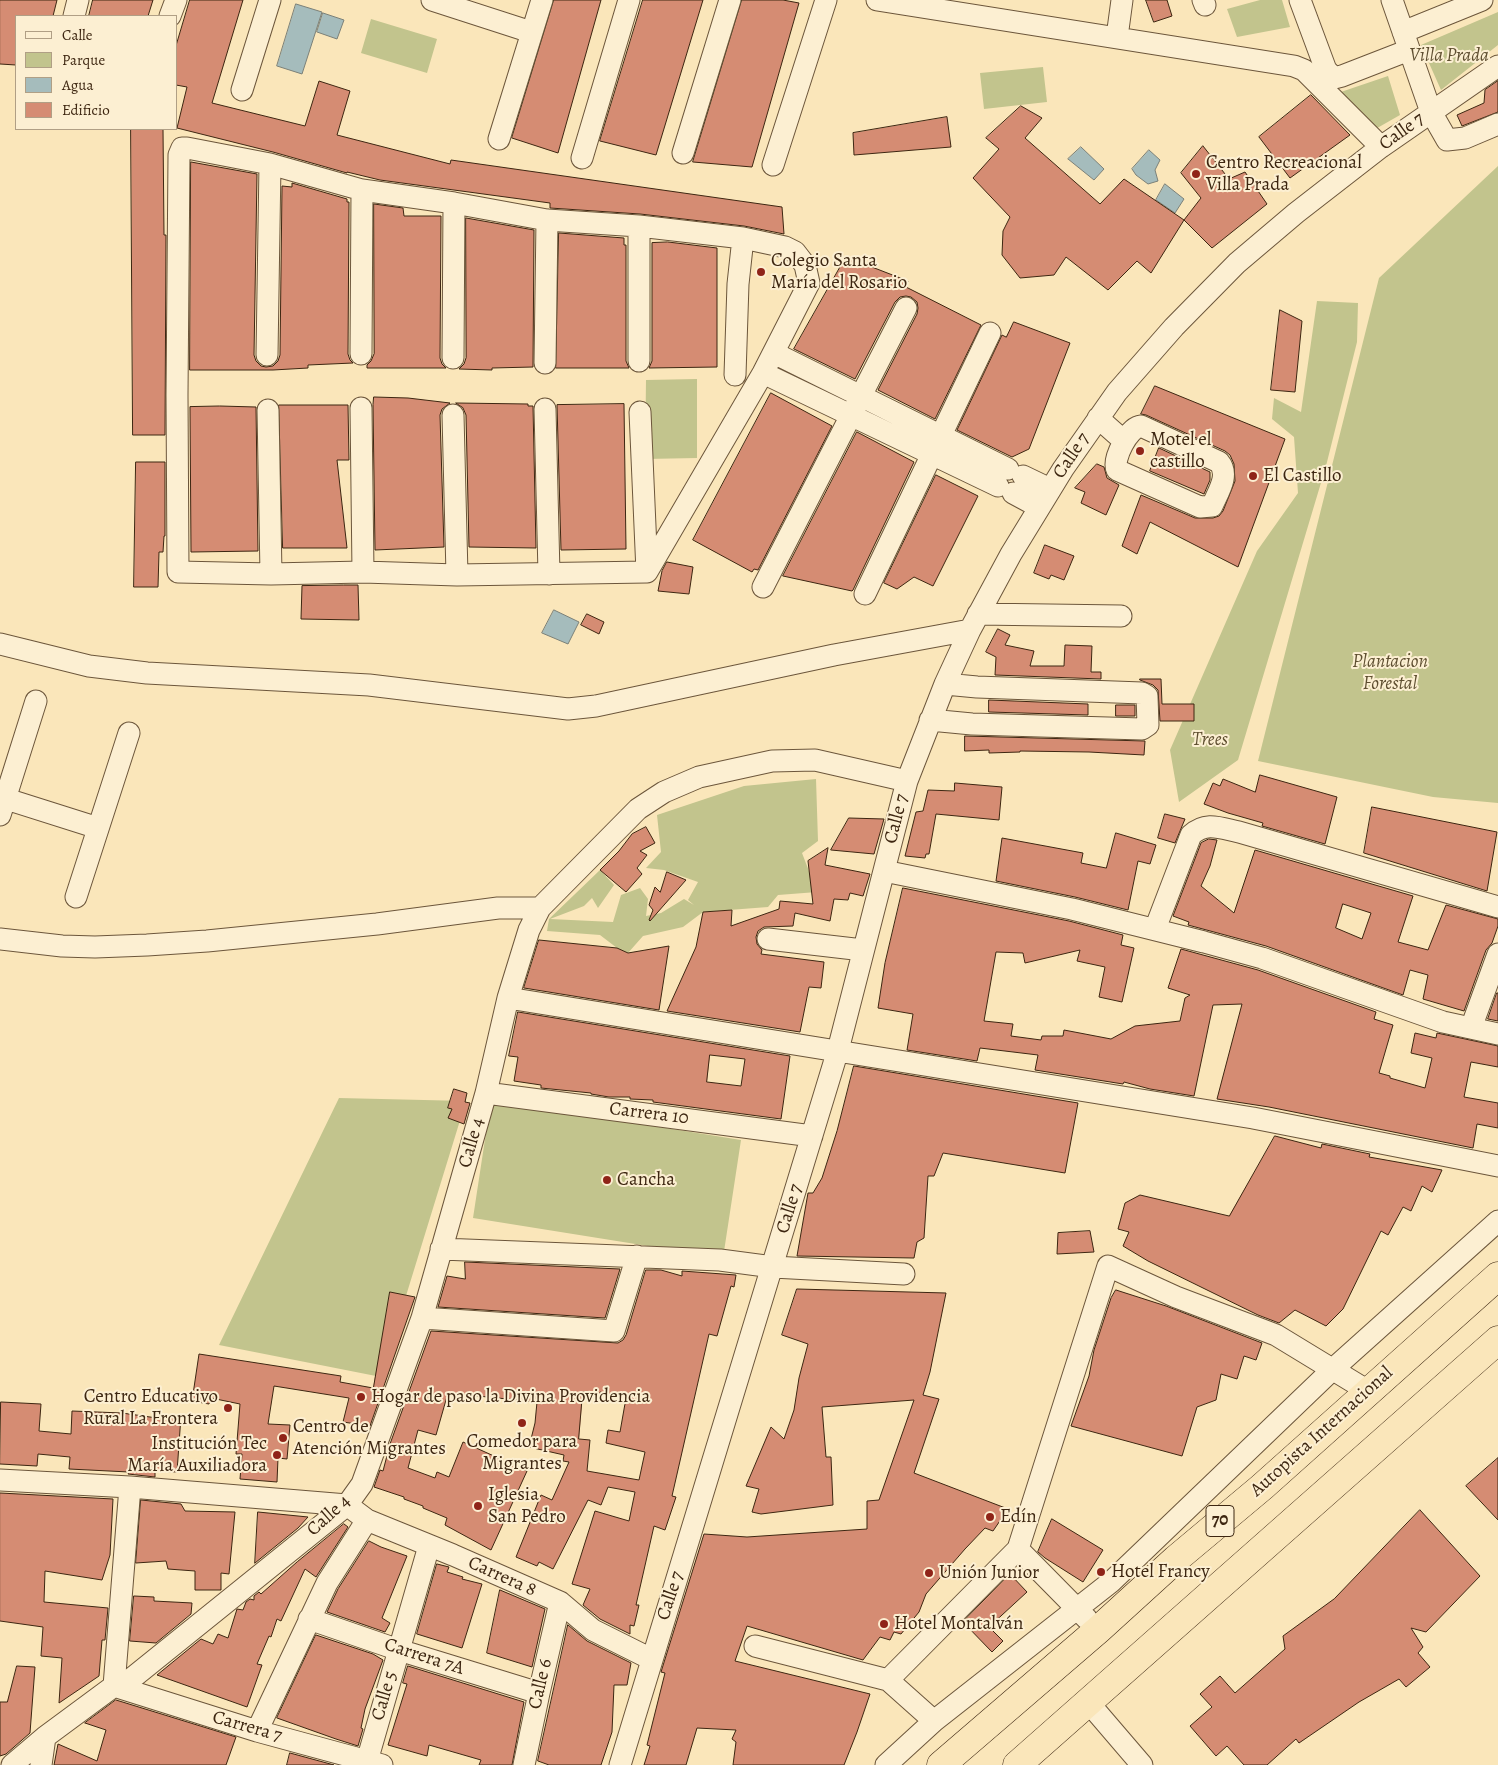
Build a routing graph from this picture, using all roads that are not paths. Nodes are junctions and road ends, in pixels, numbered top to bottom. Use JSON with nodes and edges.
{"nodes":[{"id":1,"x":78,"y":0,"type":"edge"},
{"id":2,"x":176,"y":0,"type":"edge"},
{"id":3,"x":270,"y":0,"type":"edge"},
{"id":4,"x":542,"y":0,"type":"edge"},
{"id":5,"x":629,"y":0,"type":"edge"},
{"id":6,"x":730,"y":0,"type":"edge"},
{"id":7,"x":826,"y":0,"type":"edge"},
{"id":8,"x":877,"y":0,"type":"edge"},
{"id":9,"x":1122,"y":0,"type":"edge"},
{"id":10,"x":1300,"y":0,"type":"edge"},
{"id":11,"x":1392,"y":0,"type":"edge"},
{"id":12,"x":1482,"y":0,"type":"edge"},
{"id":13,"x":445,"y":2,"type":"edge"},
{"id":14,"x":74,"y":15,"type":"edge"},
{"id":15,"x":170,"y":15,"type":"edge"},
{"id":16,"x":531,"y":32,"type":"junction"},
{"id":17,"x":1117,"y":37,"type":"junction"},
{"id":18,"x":1406,"y":41,"type":"junction"},
{"id":19,"x":1498,"y":66,"type":"edge"},
{"id":20,"x":242,"y":90,"type":"dead end"},
{"id":21,"x":1431,"y":112,"type":"junction"},
{"id":22,"x":1498,"y":124,"type":"edge"},
{"id":23,"x":499,"y":139,"type":"dead end"},
{"id":24,"x":1381,"y":147,"type":"junction"},
{"id":25,"x":683,"y":153,"type":"dead end"},
{"id":26,"x":582,"y":158,"type":"dead end"},
{"id":27,"x":270,"y":164,"type":"junction"},
{"id":28,"x":773,"y":165,"type":"dead end"},
{"id":29,"x":362,"y":190,"type":"junction"},
{"id":30,"x":454,"y":203,"type":"junction"},
{"id":31,"x":547,"y":220,"type":"junction"},
{"id":32,"x":639,"y":226,"type":"junction"},
{"id":33,"x":743,"y":238,"type":"junction"},
{"id":34,"x":906,"y":308,"type":"dead end"},
{"id":35,"x":990,"y":333,"type":"dead end"},
{"id":36,"x":774,"y":353,"type":"junction"},
{"id":37,"x":361,"y":354,"type":"dead end"},
{"id":38,"x":267,"y":355,"type":"dead end"},
{"id":39,"x":453,"y":358,"type":"dead end"},
{"id":40,"x":639,"y":361,"type":"dead end"},
{"id":41,"x":545,"y":363,"type":"dead end"},
{"id":42,"x":763,"y":372,"type":"junction"},
{"id":43,"x":735,"y":375,"type":"dead end"},
{"id":44,"x":860,"y":396,"type":"junction"},
{"id":45,"x":362,"y":408,"type":"dead end"},
{"id":46,"x":544,"y":409,"type":"dead end"},
{"id":47,"x":268,"y":410,"type":"dead end"},
{"id":48,"x":640,"y":412,"type":"dead end"},
{"id":49,"x":453,"y":415,"type":"dead end"},
{"id":50,"x":851,"y":415,"type":"junction"},
{"id":51,"x":1098,"y":418,"type":"junction"},
{"id":52,"x":1124,"y":441,"type":"junction"},
{"id":53,"x":936,"y":445,"type":"junction"},
{"id":54,"x":1010,"y":481,"type":"junction"},
{"id":55,"x":1050,"y":489,"type":"junction"},
{"id":56,"x":1039,"y":507,"type":"junction"},
{"id":57,"x":363,"y":572,"type":"junction"},
{"id":58,"x":647,"y":572,"type":"junction"},
{"id":59,"x":271,"y":574,"type":"junction"},
{"id":60,"x":548,"y":574,"type":"junction"},
{"id":61,"x":457,"y":575,"type":"junction"},
{"id":62,"x":763,"y":586,"type":"dead end"},
{"id":63,"x":865,"y":594,"type":"dead end"},
{"id":64,"x":1121,"y":616,"type":"dead end"},
{"id":65,"x":974,"y":622,"type":"junction"},
{"id":66,"x":0,"y":644,"type":"edge"},
{"id":67,"x":945,"y":684,"type":"junction"},
{"id":68,"x":36,"y":701,"type":"dead end"},
{"id":69,"x":930,"y":720,"type":"junction"},
{"id":70,"x":129,"y":733,"type":"dead end"},
{"id":71,"x":907,"y":781,"type":"junction"},
{"id":72,"x":2,"y":803,"type":"edge"},
{"id":73,"x":98,"y":828,"type":"junction"},
{"id":74,"x":886,"y":863,"type":"junction"},
{"id":75,"x":76,"y":896,"type":"dead end"},
{"id":76,"x":1498,"y":907,"type":"edge"},
{"id":77,"x":540,"y":908,"type":"junction"},
{"id":78,"x":1155,"y":929,"type":"junction"},
{"id":79,"x":0,"y":939,"type":"edge"},
{"id":80,"x":768,"y":939,"type":"dead end"},
{"id":81,"x":863,"y":950,"type":"junction"},
{"id":82,"x":1498,"y":954,"type":"edge"},
{"id":83,"x":508,"y":998,"type":"junction"},
{"id":84,"x":1471,"y":1028,"type":"junction"},
{"id":85,"x":1498,"y":1034,"type":"edge"},
{"id":86,"x":838,"y":1050,"type":"junction"},
{"id":87,"x":486,"y":1093,"type":"junction"},
{"id":88,"x":812,"y":1136,"type":"junction"},
{"id":89,"x":1498,"y":1166,"type":"edge"},
{"id":90,"x":1498,"y":1221,"type":"edge"},
{"id":91,"x":441,"y":1249,"type":"junction"},
{"id":92,"x":637,"y":1256,"type":"junction"},
{"id":93,"x":773,"y":1267,"type":"junction"},
{"id":94,"x":904,"y":1274,"type":"dead end"},
{"id":95,"x":1498,"y":1276,"type":"edge"},
{"id":96,"x":422,"y":1318,"type":"junction"},
{"id":97,"x":1498,"y":1340,"type":"edge"},
{"id":98,"x":1334,"y":1369,"type":"junction"},
{"id":99,"x":1368,"y":1391,"type":"junction"},
{"id":100,"x":0,"y":1480,"type":"edge"},
{"id":101,"x":130,"y":1487,"type":"junction"},
{"id":102,"x":347,"y":1504,"type":"junction"},
{"id":103,"x":367,"y":1520,"type":"junction"},
{"id":104,"x":429,"y":1546,"type":"junction"},
{"id":105,"x":1018,"y":1549,"type":"junction"},
{"id":106,"x":560,"y":1602,"type":"junction"},
{"id":107,"x":1076,"y":1609,"type":"junction"},
{"id":108,"x":309,"y":1619,"type":"junction"},
{"id":109,"x":1098,"y":1630,"type":"junction"},
{"id":110,"x":755,"y":1646,"type":"dead end"},
{"id":111,"x":399,"y":1650,"type":"junction"},
{"id":112,"x":651,"y":1658,"type":"junction"},
{"id":113,"x":888,"y":1680,"type":"junction"},
{"id":114,"x":114,"y":1686,"type":"junction"},
{"id":115,"x":538,"y":1693,"type":"junction"},
{"id":116,"x":1088,"y":1702,"type":"junction"},
{"id":117,"x":934,"y":1721,"type":"junction"},
{"id":118,"x":256,"y":1730,"type":"junction"},
{"id":119,"x":45,"y":1737,"type":"junction"},
{"id":120,"x":374,"y":1763,"type":"edge"},
{"id":121,"x":12,"y":1765,"type":"edge"},
{"id":122,"x":41,"y":1765,"type":"edge"},
{"id":123,"x":524,"y":1765,"type":"edge"},
{"id":124,"x":620,"y":1765,"type":"edge"},
{"id":125,"x":886,"y":1765,"type":"edge"},
{"id":126,"x":941,"y":1765,"type":"edge"},
{"id":127,"x":1017,"y":1765,"type":"edge"},
{"id":128,"x":1142,"y":1765,"type":"edge"}],
"edges":[{"from":1,"to":14,"type":"street"},
{"from":2,"to":15,"type":"street"},
{"from":3,"to":20,"type":"street"},
{"from":4,"to":16,"type":"street"},
{"from":5,"to":26,"type":"street"},
{"from":6,"to":25,"type":"street"},
{"from":7,"to":28,"type":"street"},
{"from":8,"to":17,"type":"street"},
{"from":9,"to":17,"type":"street"},
{"from":10,"to":18,"type":"street"},
{"from":11,"to":18,"type":"street"},
{"from":12,"to":18,"type":"street"},
{"from":13,"to":16,"type":"street"},
{"from":16,"to":23,"type":"street"},
{"from":17,"to":24,"type":"street"},
{"from":18,"to":21,"type":"street"},
{"from":19,"to":21,"type":"street","name":"Calle 7"},
{"from":21,"to":22,"type":"street"},
{"from":21,"to":24,"type":"street","name":"Calle 7"},
{"from":24,"to":51,"type":"street","name":"Calle 7"},
{"from":27,"to":29,"type":"street"},
{"from":27,"to":38,"type":"street"},
{"from":27,"to":59,"type":"street"},
{"from":29,"to":30,"type":"street"},
{"from":29,"to":37,"type":"street"},
{"from":30,"to":31,"type":"street"},
{"from":30,"to":39,"type":"street"},
{"from":31,"to":32,"type":"street"},
{"from":31,"to":41,"type":"street"},
{"from":32,"to":33,"type":"street"},
{"from":32,"to":40,"type":"street"},
{"from":33,"to":36,"type":"street"},
{"from":33,"to":43,"type":"street"},
{"from":34,"to":44,"type":"street"},
{"from":35,"to":53,"type":"street"},
{"from":36,"to":42,"type":"street"},
{"from":36,"to":44,"type":"street"},
{"from":42,"to":50,"type":"street"},
{"from":42,"to":58,"type":"street"},
{"from":44,"to":50,"type":"street"},
{"from":44,"to":53,"type":"street"},
{"from":45,"to":57,"type":"street"},
{"from":46,"to":60,"type":"street"},
{"from":47,"to":59,"type":"street"},
{"from":48,"to":58,"type":"street"},
{"from":49,"to":61,"type":"street"},
{"from":50,"to":53,"type":"street"},
{"from":50,"to":62,"type":"street"},
{"from":51,"to":52,"type":"street"},
{"from":51,"to":55,"type":"street","name":"Calle 7"},
{"from":52,"to":52,"type":"street"},
{"from":53,"to":54,"type":"street"},
{"from":53,"to":63,"type":"street"},
{"from":54,"to":55,"type":"street"},
{"from":54,"to":56,"type":"street"},
{"from":55,"to":56,"type":"street","name":"Calle 7"},
{"from":56,"to":65,"type":"street","name":"Calle 7"},
{"from":57,"to":59,"type":"street"},
{"from":57,"to":61,"type":"street"},
{"from":58,"to":60,"type":"street"},
{"from":60,"to":61,"type":"street"},
{"from":64,"to":65,"type":"street"},
{"from":65,"to":66,"type":"street"},
{"from":65,"to":67,"type":"street","name":"Calle 7"},
{"from":67,"to":69,"type":"street","name":"Calle 7"},
{"from":67,"to":69,"type":"street"},
{"from":68,"to":72,"type":"street"},
{"from":69,"to":71,"type":"street","name":"Calle 7"},
{"from":70,"to":73,"type":"street"},
{"from":71,"to":74,"type":"street","name":"Calle 7"},
{"from":71,"to":77,"type":"street","name":"Calle 4"},
{"from":72,"to":73,"type":"street"},
{"from":73,"to":75,"type":"street"},
{"from":74,"to":78,"type":"street"},
{"from":74,"to":81,"type":"street","name":"Calle 7"},
{"from":76,"to":78,"type":"street"},
{"from":77,"to":79,"type":"street"},
{"from":77,"to":83,"type":"street","name":"Calle 4"},
{"from":78,"to":84,"type":"street"},
{"from":80,"to":81,"type":"street"},
{"from":81,"to":86,"type":"street","name":"Calle 7"},
{"from":82,"to":84,"type":"street"},
{"from":83,"to":86,"type":"street"},
{"from":83,"to":87,"type":"street","name":"Calle 4"},
{"from":84,"to":85,"type":"street"},
{"from":86,"to":88,"type":"street","name":"Calle 7"},
{"from":86,"to":89,"type":"street"},
{"from":87,"to":88,"type":"street","name":"Carrera 10"},
{"from":87,"to":91,"type":"street","name":"Calle 4"},
{"from":88,"to":93,"type":"street","name":"Calle 7"},
{"from":90,"to":98,"type":"street"},
{"from":91,"to":92,"type":"street"},
{"from":91,"to":96,"type":"street","name":"Calle 4"},
{"from":92,"to":93,"type":"street"},
{"from":92,"to":96,"type":"street"},
{"from":93,"to":94,"type":"street"},
{"from":93,"to":112,"type":"street","name":"Calle 7"},
{"from":95,"to":99,"type":"highway","name":"Autopista Internacional","number":"70"},
{"from":96,"to":102,"type":"street","name":"Calle 4"},
{"from":97,"to":116,"type":"highway","number":"70"},
{"from":98,"to":99,"type":"street"},
{"from":98,"to":105,"type":"street"},
{"from":98,"to":107,"type":"street"},
{"from":99,"to":109,"type":"highway","name":"Autopista Internacional","number":"70"},
{"from":100,"to":101,"type":"street"},
{"from":101,"to":102,"type":"street"},
{"from":101,"to":114,"type":"street"},
{"from":102,"to":103,"type":"street","name":"Carrera 8"},
{"from":102,"to":114,"type":"street","name":"Calle 4"},
{"from":103,"to":104,"type":"street","name":"Carrera 8"},
{"from":103,"to":108,"type":"street"},
{"from":104,"to":106,"type":"street","name":"Carrera 8"},
{"from":104,"to":111,"type":"street","name":"Calle 5"},
{"from":105,"to":107,"type":"street"},
{"from":105,"to":113,"type":"street"},
{"from":106,"to":112,"type":"street","name":"Carrera 8"},
{"from":106,"to":115,"type":"street","name":"Calle 6"},
{"from":107,"to":109,"type":"street"},
{"from":107,"to":117,"type":"street"},
{"from":108,"to":111,"type":"street","name":"Carrera 7A"},
{"from":108,"to":118,"type":"street"},
{"from":109,"to":126,"type":"highway","name":"Autopista Internacional","number":"70"},
{"from":110,"to":113,"type":"street"},
{"from":111,"to":115,"type":"street","name":"Carrera 7A"},
{"from":111,"to":120,"type":"street","name":"Calle 5"},
{"from":112,"to":124,"type":"street","name":"Calle 7"},
{"from":113,"to":117,"type":"street"},
{"from":114,"to":118,"type":"street","name":"Carrera 7"},
{"from":114,"to":119,"type":"street","name":"Calle 4"},
{"from":115,"to":123,"type":"street","name":"Calle 6"},
{"from":116,"to":127,"type":"highway","number":"70"},
{"from":116,"to":128,"type":"street"},
{"from":117,"to":125,"type":"street"},
{"from":118,"to":120,"type":"street","name":"Carrera 7"},
{"from":119,"to":121,"type":"street","name":"Calle 4"},
{"from":119,"to":122,"type":"street"}]}
